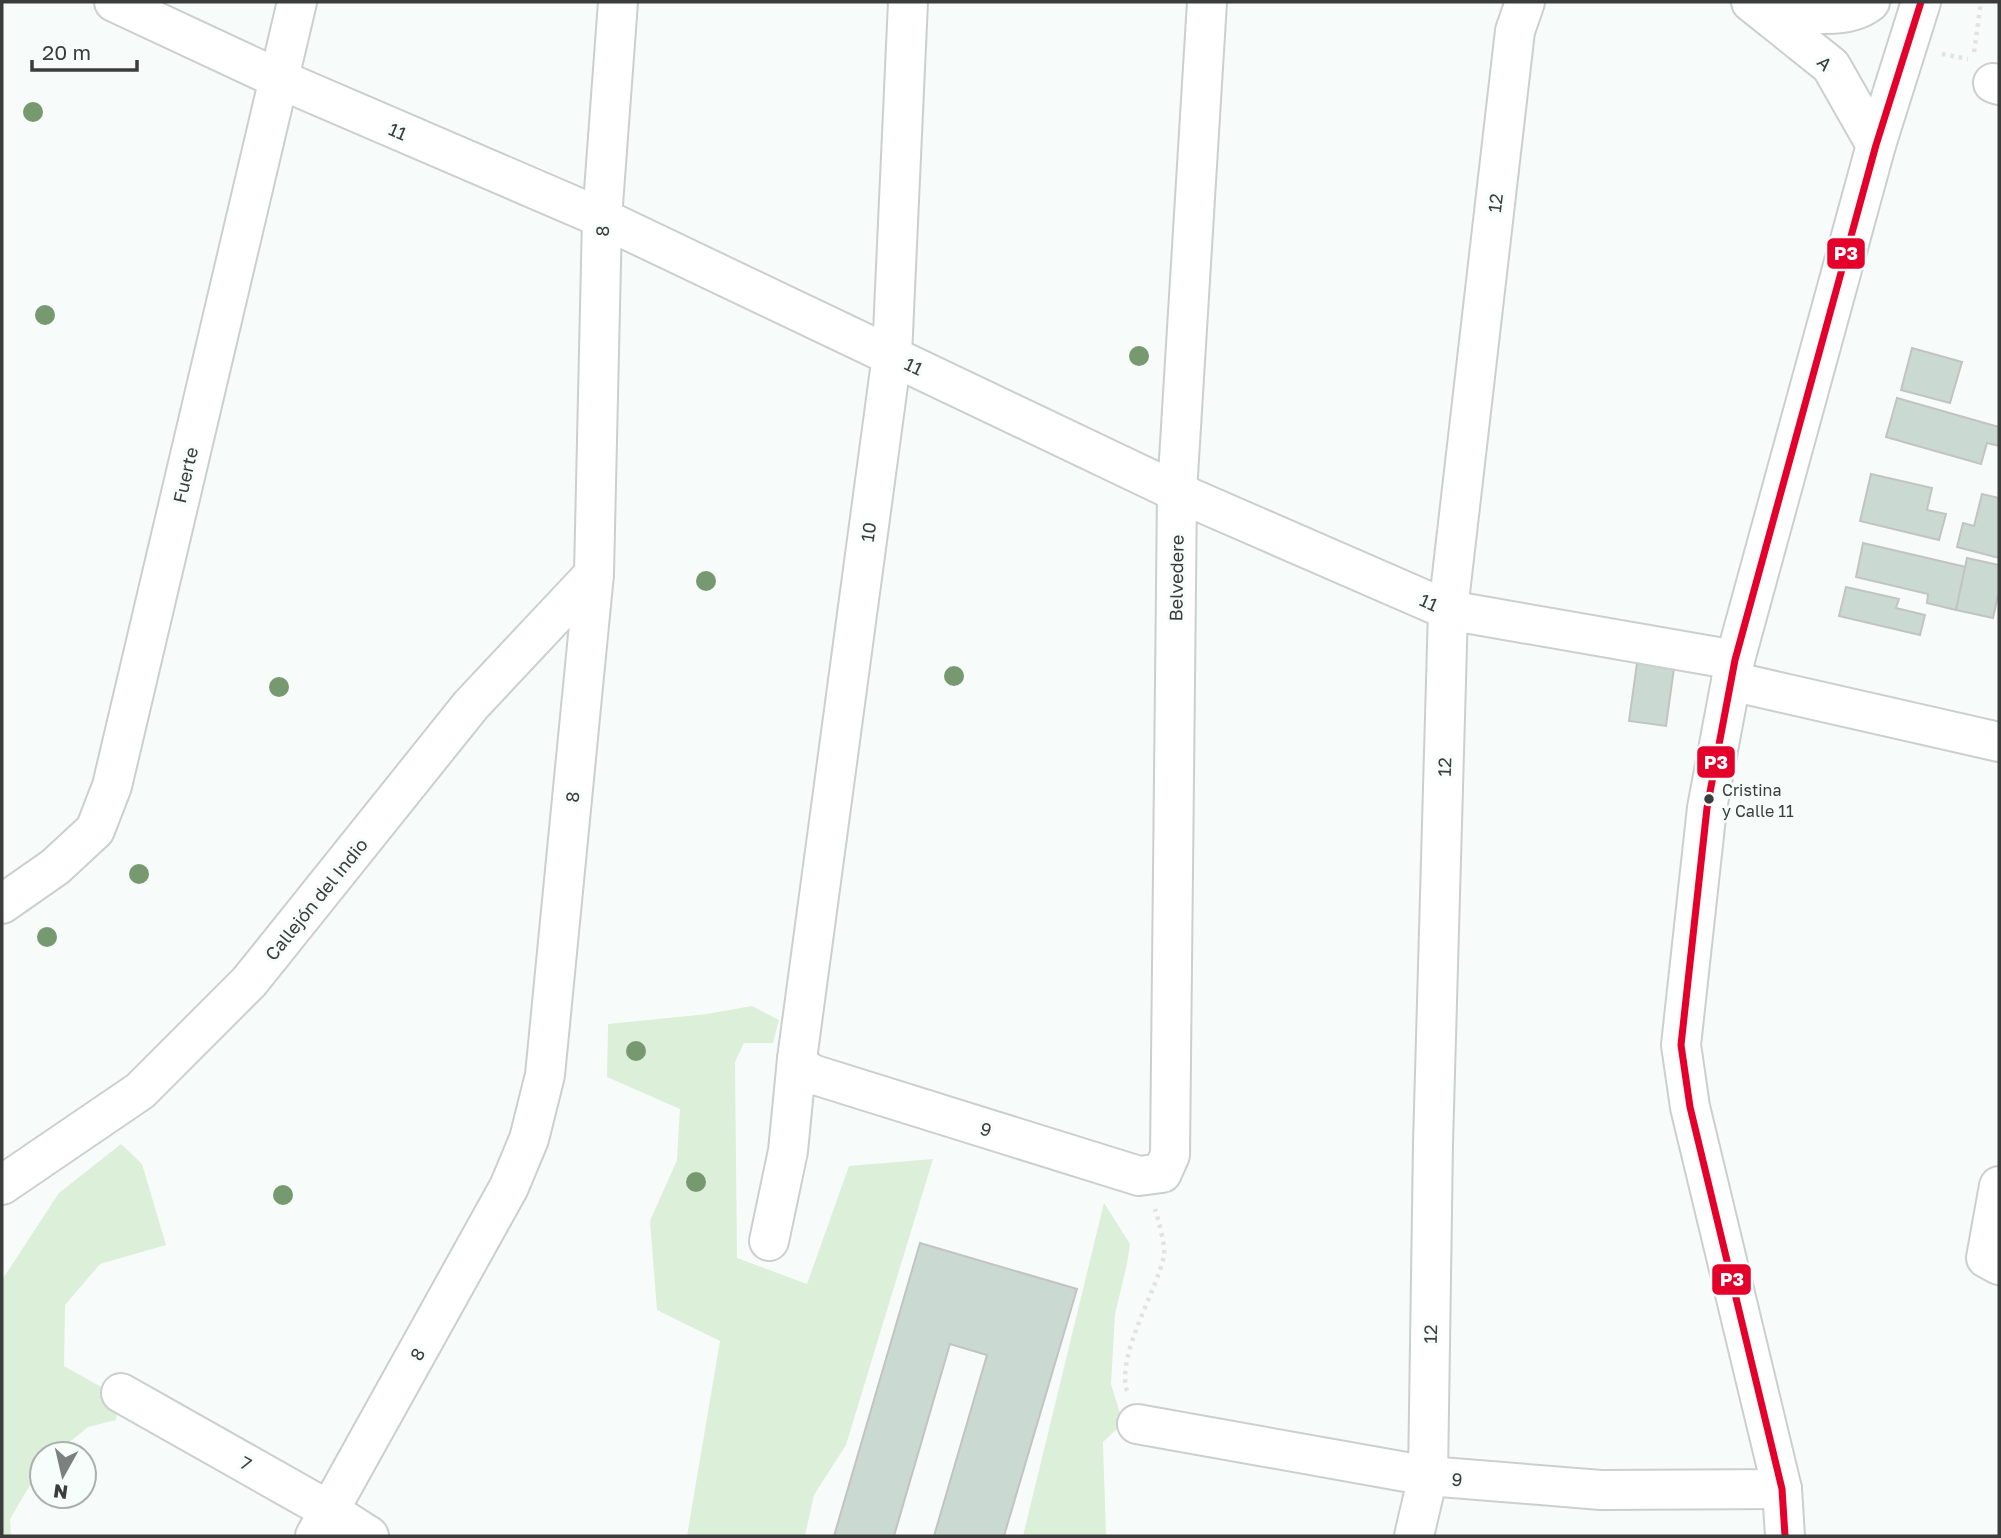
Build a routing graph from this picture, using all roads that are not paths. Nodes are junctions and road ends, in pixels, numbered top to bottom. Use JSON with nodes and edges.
{"nodes":[{"id":1,"x":114,"y":2,"type":"edge"},
{"id":2,"x":297,"y":2,"type":"edge"},
{"id":3,"x":618,"y":2,"type":"edge"},
{"id":4,"x":908,"y":2,"type":"edge"},
{"id":5,"x":1207,"y":2,"type":"edge"},
{"id":6,"x":1525,"y":2,"type":"edge"},
{"id":7,"x":1870,"y":2,"type":"edge"},
{"id":8,"x":1921,"y":2,"type":"edge"},
{"id":9,"x":1754,"y":4,"type":"edge"},
{"id":10,"x":279,"y":79,"type":"junction"},
{"id":11,"x":1875,"y":145,"type":"junction"},
{"id":12,"x":602,"y":218,"type":"junction"},
{"id":13,"x":892,"y":355,"type":"junction"},
{"id":14,"x":1177,"y":492,"type":"junction"},
{"id":15,"x":594,"y":574,"type":"junction"},
{"id":16,"x":1448,"y":610,"type":"junction"},
{"id":17,"x":1733,"y":671,"type":"junction"},
{"id":18,"x":1999,"y":742,"type":"edge"},
{"id":19,"x":10,"y":889,"type":"edge"},
{"id":20,"x":797,"y":1059,"type":"junction"},
{"id":21,"x":1139,"y":1177,"type":"joint"},
{"id":22,"x":2,"y":1185,"type":"edge"},
{"id":23,"x":1999,"y":1186,"type":"edge"},
{"id":24,"x":769,"y":1241,"type":"dead end"},
{"id":25,"x":1993,"y":1261,"type":"edge"},
{"id":26,"x":121,"y":1393,"type":"dead end"},
{"id":27,"x":1137,"y":1424,"type":"dead end"},
{"id":28,"x":1428,"y":1476,"type":"junction"},
{"id":29,"x":1782,"y":1489,"type":"junction"},
{"id":30,"x":323,"y":1524,"type":"edge"},
{"id":31,"x":369,"y":1536,"type":"edge"},
{"id":32,"x":1414,"y":1536,"type":"edge"},
{"id":33,"x":1784,"y":1536,"type":"edge"}],
"edges":[{"from":1,"to":10,"type":"street","name":"11"},
{"from":2,"to":10,"type":"street","name":"Fuerte"},
{"from":3,"to":12,"type":"street","name":"8"},
{"from":4,"to":13,"type":"street","name":"10"},
{"from":5,"to":14,"type":"street","name":"Belvedere"},
{"from":6,"to":16,"type":"street","name":"12"},
{"from":7,"to":9,"type":"street"},
{"from":8,"to":11,"type":"street"},
{"from":9,"to":11,"type":"street","name":"A"},
{"from":10,"to":12,"type":"street","name":"11"},
{"from":10,"to":19,"type":"street","name":"Fuerte"},
{"from":11,"to":17,"type":"street"},
{"from":12,"to":13,"type":"street","name":"11"},
{"from":12,"to":15,"type":"street","name":"8"},
{"from":13,"to":14,"type":"street","name":"11"},
{"from":13,"to":20,"type":"street","name":"10"},
{"from":14,"to":16,"type":"street","name":"11"},
{"from":14,"to":21,"type":"street","name":"Belvedere"},
{"from":15,"to":22,"type":"street","name":"Callejón del Indio"},
{"from":15,"to":30,"type":"street","name":"8"},
{"from":16,"to":17,"type":"street","name":"11"},
{"from":16,"to":28,"type":"street","name":"12"},
{"from":17,"to":18,"type":"street","name":"11"},
{"from":17,"to":29,"type":"street"},
{"from":20,"to":21,"type":"street","name":"9"},
{"from":20,"to":24,"type":"street","name":"10"},
{"from":23,"to":25,"type":"street"},
{"from":26,"to":30,"type":"street","name":"7"},
{"from":27,"to":28,"type":"street","name":"9"},
{"from":28,"to":29,"type":"street","name":"9"},
{"from":28,"to":32,"type":"street","name":"12"},
{"from":29,"to":33,"type":"street"},
{"from":30,"to":31,"type":"street","name":"7"}]}
